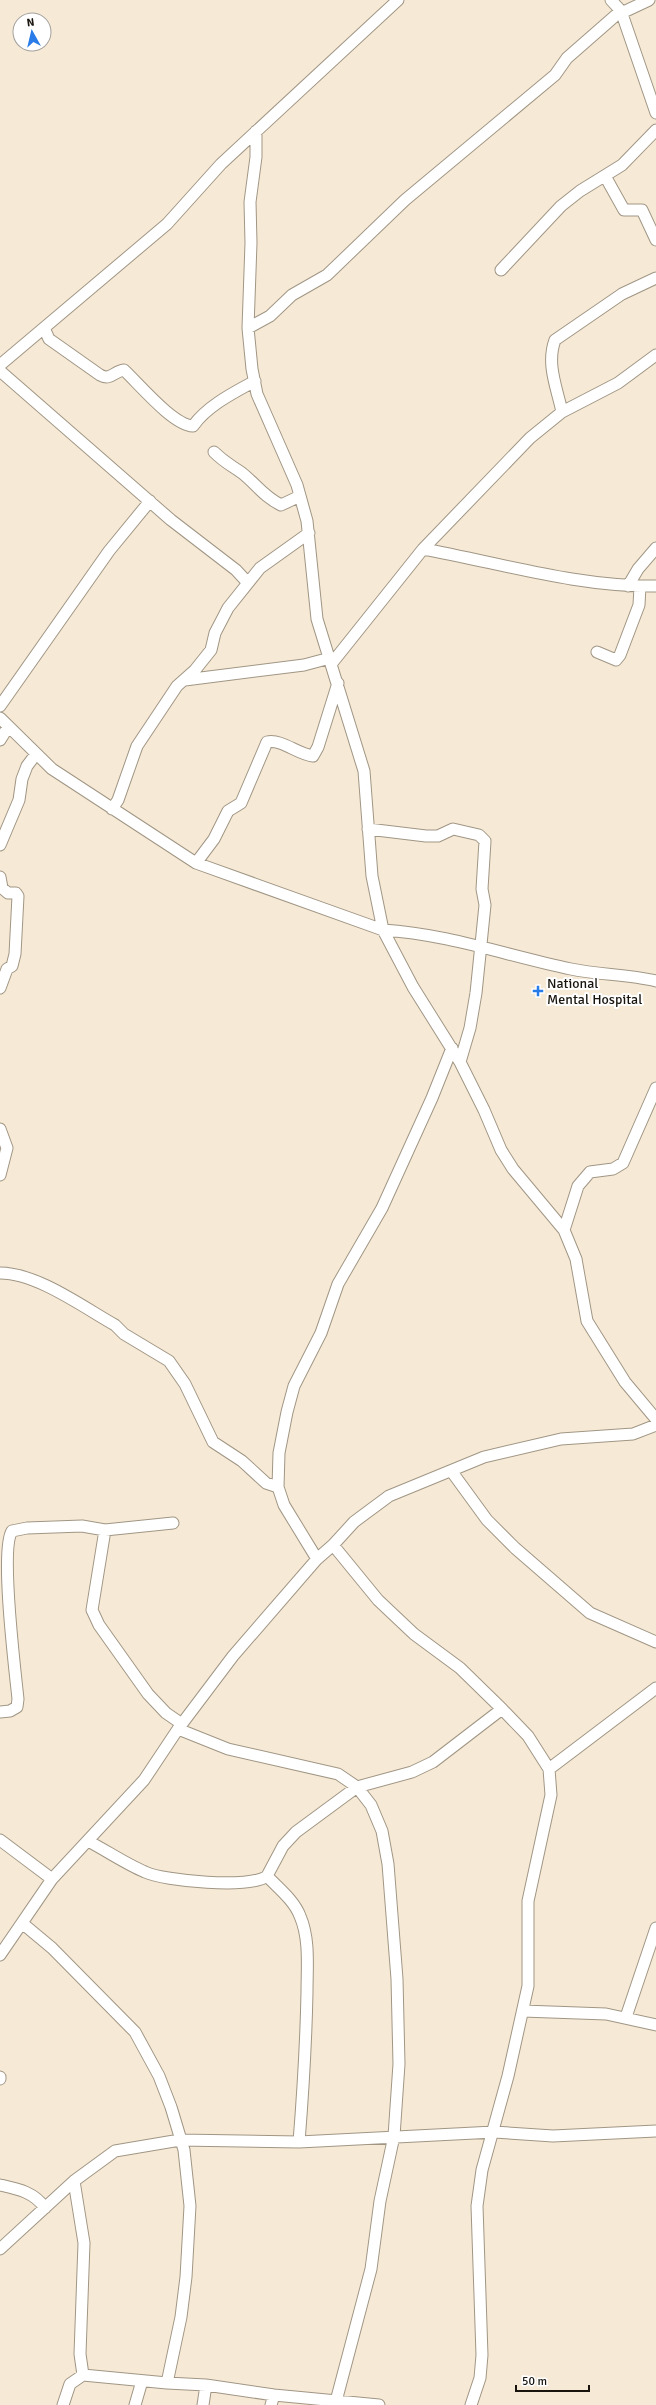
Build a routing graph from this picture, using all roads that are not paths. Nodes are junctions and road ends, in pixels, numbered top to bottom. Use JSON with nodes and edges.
{"nodes":[{"id":1,"x":398,"y":0,"type":"edge"},
{"id":2,"x":611,"y":0,"type":"edge"},
{"id":3,"x":649,"y":0,"type":"edge"},
{"id":4,"x":621,"y":11,"type":"junction"},
{"id":5,"x":656,"y":113,"type":"edge"},
{"id":6,"x":656,"y":130,"type":"edge"},
{"id":7,"x":256,"y":131,"type":"junction"},
{"id":8,"x":605,"y":176,"type":"junction"},
{"id":9,"x":656,"y":240,"type":"edge"},
{"id":10,"x":501,"y":270,"type":"dead end"},
{"id":11,"x":656,"y":278,"type":"edge"},
{"id":12,"x":44,"y":328,"type":"junction"},
{"id":13,"x":248,"y":328,"type":"junction"},
{"id":14,"x":656,"y":355,"type":"edge"},
{"id":15,"x":0,"y":365,"type":"edge"},
{"id":16,"x":0,"y":371,"type":"edge"},
{"id":17,"x":255,"y":382,"type":"junction"},
{"id":18,"x":562,"y":412,"type":"junction"},
{"id":19,"x":214,"y":452,"type":"dead end"},
{"id":20,"x":300,"y":496,"type":"junction"},
{"id":21,"x":150,"y":501,"type":"junction"},
{"id":22,"x":309,"y":533,"type":"junction"},
{"id":23,"x":656,"y":548,"type":"edge"},
{"id":24,"x":423,"y":549,"type":"junction"},
{"id":25,"x":248,"y":583,"type":"junction"},
{"id":26,"x":628,"y":586,"type":"junction"},
{"id":27,"x":640,"y":586,"type":"junction"},
{"id":28,"x":656,"y":586,"type":"edge"},
{"id":29,"x":597,"y":652,"type":"dead end"},
{"id":30,"x":331,"y":661,"type":"junction"},
{"id":31,"x":185,"y":680,"type":"junction"},
{"id":32,"x":338,"y":683,"type":"junction"},
{"id":33,"x":0,"y":706,"type":"edge"},
{"id":34,"x":0,"y":718,"type":"edge"},
{"id":35,"x":8,"y":727,"type":"junction"},
{"id":36,"x":0,"y":740,"type":"edge"},
{"id":37,"x":36,"y":754,"type":"junction"},
{"id":38,"x":112,"y":809,"type":"junction"},
{"id":39,"x":368,"y":829,"type":"junction"},
{"id":40,"x":0,"y":845,"type":"edge"},
{"id":41,"x":196,"y":863,"type":"junction"},
{"id":42,"x":0,"y":876,"type":"edge"},
{"id":43,"x":383,"y":930,"type":"junction"},
{"id":44,"x":479,"y":945,"type":"junction"},
{"id":45,"x":656,"y":981,"type":"edge"},
{"id":46,"x":0,"y":988,"type":"edge"},
{"id":47,"x":452,"y":1048,"type":"junction"},
{"id":48,"x":460,"y":1062,"type":"junction"},
{"id":49,"x":656,"y":1088,"type":"edge"},
{"id":50,"x":0,"y":1129,"type":"edge"},
{"id":51,"x":0,"y":1174,"type":"edge"},
{"id":52,"x":564,"y":1230,"type":"junction"},
{"id":53,"x":0,"y":1273,"type":"edge"},
{"id":54,"x":656,"y":1419,"type":"edge"},
{"id":55,"x":656,"y":1425,"type":"edge"},
{"id":56,"x":452,"y":1472,"type":"junction"},
{"id":57,"x":278,"y":1487,"type":"junction"},
{"id":58,"x":172,"y":1523,"type":"dead end"},
{"id":59,"x":105,"y":1530,"type":"junction"},
{"id":60,"x":333,"y":1545,"type":"junction"},
{"id":61,"x":317,"y":1559,"type":"junction"},
{"id":62,"x":656,"y":1642,"type":"edge"},
{"id":63,"x":656,"y":1688,"type":"edge"},
{"id":64,"x":502,"y":1709,"type":"junction"},
{"id":65,"x":0,"y":1712,"type":"edge"},
{"id":66,"x":180,"y":1726,"type":"junction"},
{"id":67,"x":549,"y":1769,"type":"junction"},
{"id":68,"x":357,"y":1787,"type":"junction"},
{"id":69,"x":0,"y":1840,"type":"edge"},
{"id":70,"x":88,"y":1841,"type":"junction"},
{"id":71,"x":267,"y":1876,"type":"junction"},
{"id":72,"x":52,"y":1880,"type":"junction"},
{"id":73,"x":22,"y":1923,"type":"junction"},
{"id":74,"x":656,"y":1928,"type":"edge"},
{"id":75,"x":2,"y":1947,"type":"edge"},
{"id":76,"x":523,"y":2010,"type":"junction"},
{"id":77,"x":626,"y":2017,"type":"junction"},
{"id":78,"x":656,"y":2025,"type":"edge"},
{"id":79,"x":656,"y":2131,"type":"edge"},
{"id":80,"x":494,"y":2132,"type":"junction"},
{"id":81,"x":394,"y":2136,"type":"junction"},
{"id":82,"x":180,"y":2140,"type":"junction"},
{"id":83,"x":299,"y":2142,"type":"junction"},
{"id":84,"x":74,"y":2181,"type":"junction"},
{"id":85,"x":0,"y":2186,"type":"edge"},
{"id":86,"x":45,"y":2208,"type":"junction"},
{"id":87,"x":0,"y":2249,"type":"edge"},
{"id":88,"x":83,"y":2375,"type":"junction"},
{"id":89,"x":142,"y":2381,"type":"junction"},
{"id":90,"x":167,"y":2384,"type":"junction"},
{"id":91,"x":206,"y":2385,"type":"junction"},
{"id":92,"x":273,"y":2400,"type":"edge"},
{"id":93,"x":336,"y":2402,"type":"edge"},
{"id":94,"x":63,"y":2405,"type":"edge"},
{"id":95,"x":135,"y":2405,"type":"edge"},
{"id":96,"x":203,"y":2405,"type":"edge"},
{"id":97,"x":379,"y":2405,"type":"edge"},
{"id":98,"x":471,"y":2405,"type":"edge"}],
"edges":[{"from":1,"to":7,"type":"street"},
{"from":2,"to":4,"type":"street"},
{"from":3,"to":4,"type":"street"},
{"from":4,"to":5,"type":"street"},
{"from":4,"to":13,"type":"street"},
{"from":6,"to":8,"type":"street"},
{"from":7,"to":12,"type":"street"},
{"from":7,"to":13,"type":"street"},
{"from":8,"to":9,"type":"street"},
{"from":8,"to":10,"type":"street"},
{"from":11,"to":18,"type":"street"},
{"from":12,"to":15,"type":"street"},
{"from":12,"to":17,"type":"street"},
{"from":13,"to":17,"type":"street"},
{"from":14,"to":18,"type":"street"},
{"from":16,"to":21,"type":"street"},
{"from":17,"to":20,"type":"street"},
{"from":18,"to":24,"type":"street"},
{"from":19,"to":20,"type":"street"},
{"from":20,"to":22,"type":"street"},
{"from":21,"to":25,"type":"street"},
{"from":21,"to":33,"type":"street"},
{"from":22,"to":25,"type":"street"},
{"from":22,"to":30,"type":"street"},
{"from":23,"to":26,"type":"street"},
{"from":24,"to":26,"type":"street"},
{"from":24,"to":30,"type":"street"},
{"from":25,"to":31,"type":"street"},
{"from":26,"to":27,"type":"street"},
{"from":27,"to":28,"type":"street"},
{"from":27,"to":29,"type":"street"},
{"from":30,"to":31,"type":"street"},
{"from":30,"to":32,"type":"street"},
{"from":31,"to":38,"type":"street"},
{"from":32,"to":39,"type":"street"},
{"from":32,"to":41,"type":"street"},
{"from":34,"to":35,"type":"street"},
{"from":35,"to":36,"type":"street"},
{"from":35,"to":37,"type":"street"},
{"from":37,"to":38,"type":"street"},
{"from":37,"to":40,"type":"street"},
{"from":38,"to":41,"type":"street"},
{"from":39,"to":43,"type":"street"},
{"from":39,"to":44,"type":"street"},
{"from":41,"to":43,"type":"street"},
{"from":42,"to":46,"type":"street"},
{"from":43,"to":44,"type":"street"},
{"from":43,"to":47,"type":"street"},
{"from":44,"to":45,"type":"street"},
{"from":44,"to":48,"type":"street"},
{"from":47,"to":48,"type":"street"},
{"from":47,"to":57,"type":"street"},
{"from":48,"to":52,"type":"street"},
{"from":49,"to":52,"type":"street"},
{"from":50,"to":51,"type":"street"},
{"from":52,"to":54,"type":"street"},
{"from":53,"to":57,"type":"street"},
{"from":55,"to":56,"type":"street"},
{"from":56,"to":60,"type":"street"},
{"from":56,"to":62,"type":"street"},
{"from":57,"to":61,"type":"street"},
{"from":58,"to":59,"type":"street"},
{"from":59,"to":65,"type":"street"},
{"from":59,"to":66,"type":"street"},
{"from":60,"to":61,"type":"street"},
{"from":60,"to":64,"type":"street"},
{"from":61,"to":66,"type":"street"},
{"from":63,"to":67,"type":"street"},
{"from":64,"to":67,"type":"street"},
{"from":64,"to":68,"type":"street"},
{"from":66,"to":68,"type":"street"},
{"from":66,"to":70,"type":"street"},
{"from":67,"to":76,"type":"street"},
{"from":68,"to":71,"type":"street"},
{"from":68,"to":81,"type":"street"},
{"from":69,"to":72,"type":"street"},
{"from":70,"to":71,"type":"street"},
{"from":70,"to":72,"type":"street"},
{"from":71,"to":83,"type":"street"},
{"from":72,"to":73,"type":"street"},
{"from":73,"to":75,"type":"street"},
{"from":73,"to":82,"type":"street"},
{"from":74,"to":77,"type":"street"},
{"from":76,"to":77,"type":"street"},
{"from":76,"to":80,"type":"street"},
{"from":77,"to":78,"type":"street"},
{"from":79,"to":80,"type":"street"},
{"from":80,"to":81,"type":"street"},
{"from":80,"to":98,"type":"street"},
{"from":81,"to":83,"type":"street"},
{"from":81,"to":93,"type":"street"},
{"from":82,"to":83,"type":"street"},
{"from":82,"to":84,"type":"street"},
{"from":82,"to":90,"type":"street"},
{"from":84,"to":86,"type":"street"},
{"from":84,"to":88,"type":"street"},
{"from":85,"to":86,"type":"street"},
{"from":86,"to":87,"type":"street"},
{"from":88,"to":89,"type":"street"},
{"from":88,"to":94,"type":"street"},
{"from":89,"to":90,"type":"street"},
{"from":89,"to":95,"type":"street"},
{"from":90,"to":91,"type":"street"},
{"from":91,"to":92,"type":"street"},
{"from":91,"to":96,"type":"street"},
{"from":92,"to":93,"type":"street"},
{"from":93,"to":97,"type":"street"}]}
